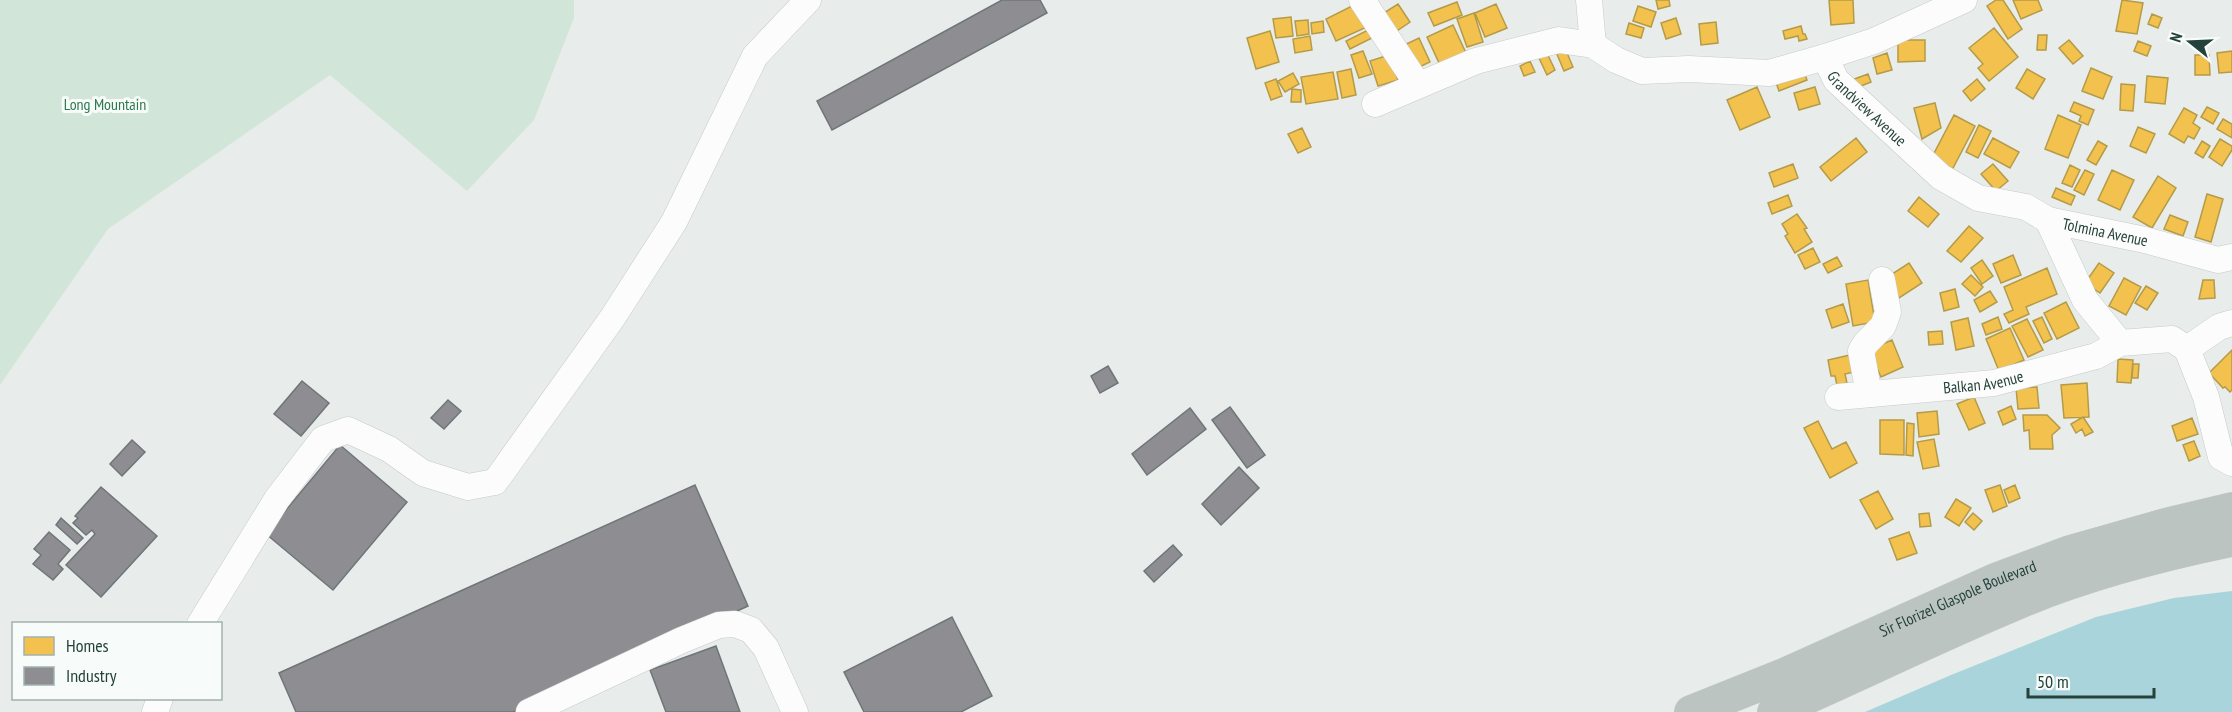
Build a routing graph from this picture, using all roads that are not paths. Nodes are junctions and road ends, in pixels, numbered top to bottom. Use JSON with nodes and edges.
{"nodes":[{"id":1,"x":808,"y":0,"type":"edge"},
{"id":2,"x":1362,"y":0,"type":"edge"},
{"id":3,"x":1589,"y":0,"type":"edge"},
{"id":4,"x":1964,"y":0,"type":"edge"},
{"id":5,"x":1593,"y":45,"type":"junction"},
{"id":6,"x":1825,"y":57,"type":"junction"},
{"id":7,"x":1418,"y":85,"type":"junction"},
{"id":8,"x":1375,"y":104,"type":"dead end"},
{"id":9,"x":2048,"y":220,"type":"junction"},
{"id":10,"x":2232,"y":257,"type":"edge"},
{"id":11,"x":1882,"y":279,"type":"dead end"},
{"id":12,"x":2232,"y":323,"type":"edge"},
{"id":13,"x":2120,"y":343,"type":"junction"},
{"id":14,"x":2187,"y":349,"type":"junction"},
{"id":15,"x":1869,"y":394,"type":"junction"},
{"id":16,"x":1838,"y":396,"type":"dead end"},
{"id":17,"x":2223,"y":427,"type":"edge"},
{"id":18,"x":2232,"y":463,"type":"edge"},
{"id":19,"x":2232,"y":509,"type":"edge"},
{"id":20,"x":2232,"y":540,"type":"edge"},
{"id":21,"x":201,"y":622,"type":"edge"},
{"id":22,"x":529,"y":712,"type":"edge"},
{"id":23,"x":795,"y":712,"type":"edge"},
{"id":24,"x":1691,"y":712,"type":"edge"},
{"id":25,"x":1774,"y":712,"type":"edge"}],
"edges":[{"from":1,"to":21,"type":"street"},
{"from":2,"to":7,"type":"street"},
{"from":3,"to":5,"type":"street"},
{"from":4,"to":6,"type":"street","name":"Grandview Avenue"},
{"from":5,"to":6,"type":"street"},
{"from":5,"to":7,"type":"street"},
{"from":6,"to":9,"type":"street","name":"Grandview Avenue"},
{"from":7,"to":8,"type":"street"},
{"from":9,"to":10,"type":"street","name":"Tolmina Avenue"},
{"from":9,"to":13,"type":"street","name":"Tolmina Avenue"},
{"from":11,"to":15,"type":"street"},
{"from":12,"to":14,"type":"street"},
{"from":13,"to":14,"type":"street"},
{"from":13,"to":15,"type":"street","name":"Balkan Avenue"},
{"from":14,"to":17,"type":"street"},
{"from":15,"to":16,"type":"street","name":"Balkan Avenue"},
{"from":17,"to":18,"type":"street"},
{"from":19,"to":24,"type":"highway","name":"Sir Florizel Glaspole Boulevard"},
{"from":20,"to":25,"type":"highway","name":"Sir Florizel Glaspole Boulevard"},
{"from":22,"to":23,"type":"street"}]}
